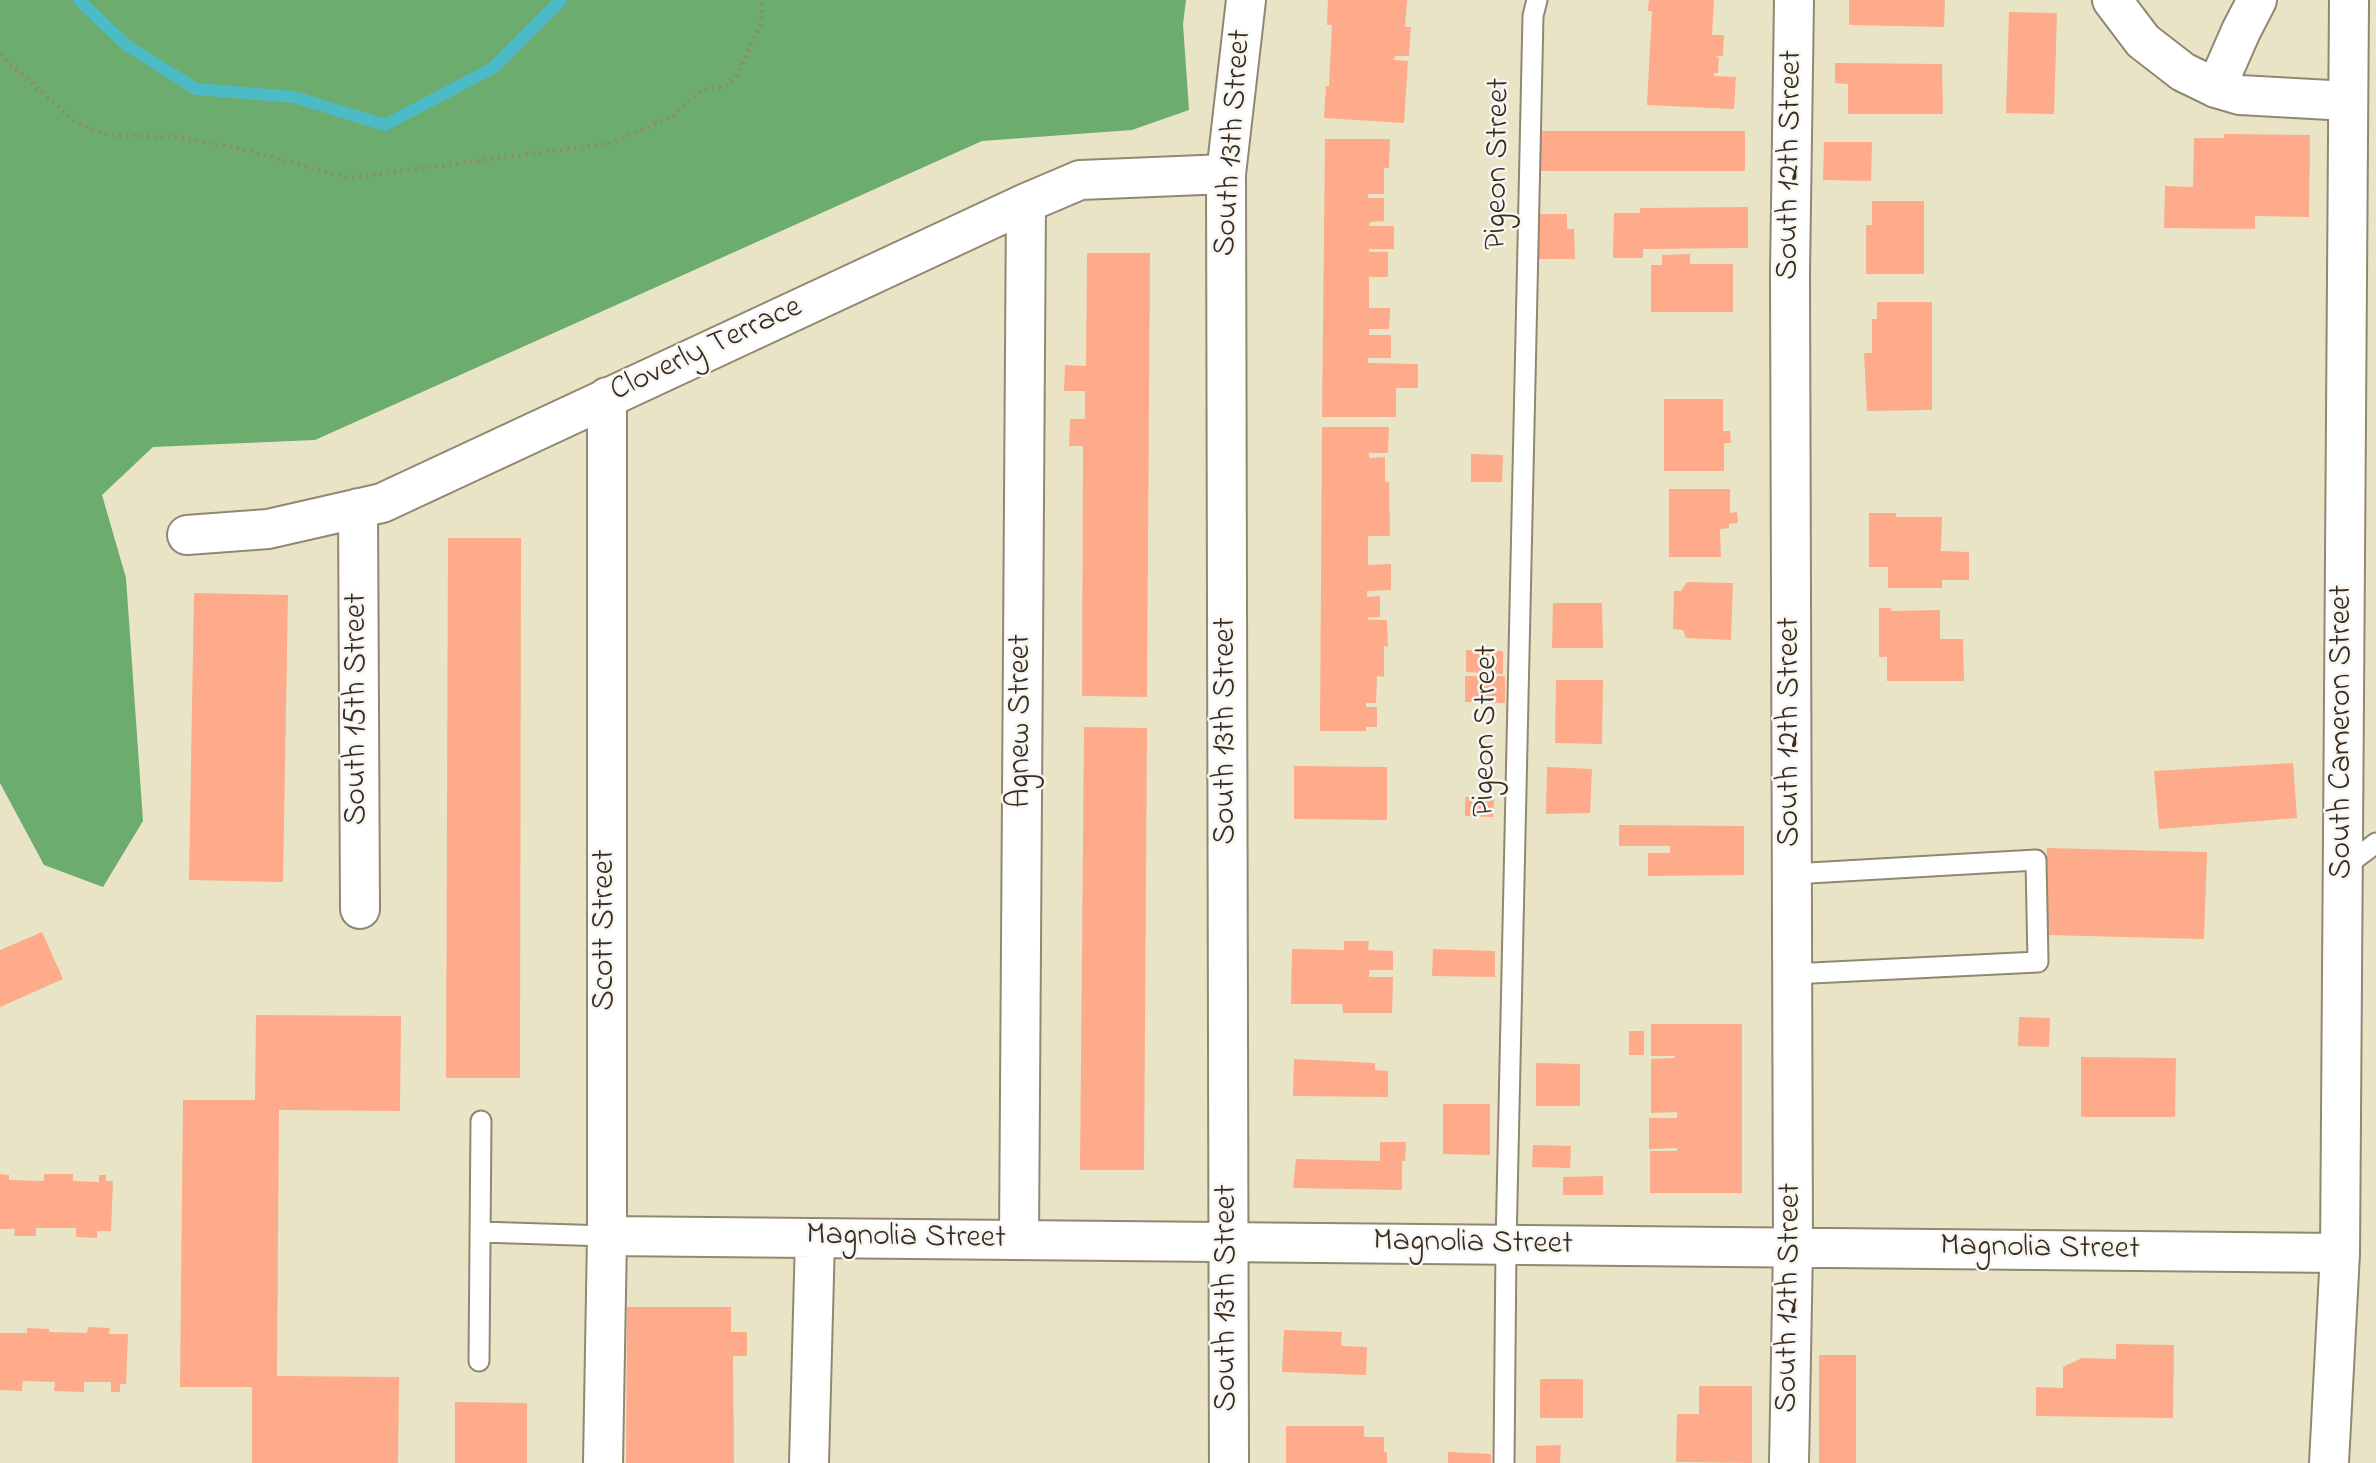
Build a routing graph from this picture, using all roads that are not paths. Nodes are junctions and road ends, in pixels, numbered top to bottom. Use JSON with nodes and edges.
{"nodes":[{"id":1,"x":1246,"y":0,"type":"edge"},
{"id":2,"x":1537,"y":0,"type":"edge"},
{"id":3,"x":1794,"y":0,"type":"edge"},
{"id":4,"x":2112,"y":0,"type":"edge"},
{"id":5,"x":2258,"y":0,"type":"edge"},
{"id":6,"x":2349,"y":0,"type":"edge"},
{"id":7,"x":2216,"y":88,"type":"junction"},
{"id":8,"x":2348,"y":101,"type":"junction"},
{"id":9,"x":1226,"y":174,"type":"junction"},
{"id":10,"x":1026,"y":203,"type":"junction"},
{"id":11,"x":607,"y":397,"type":"junction"},
{"id":12,"x":358,"y":508,"type":"junction"},
{"id":13,"x":187,"y":535,"type":"dead end"},
{"id":14,"x":2376,"y":843,"type":"edge"},
{"id":15,"x":2343,"y":868,"type":"junction"},
{"id":16,"x":1792,"y":874,"type":"junction"},
{"id":17,"x":360,"y":909,"type":"dead end"},
{"id":18,"x":1792,"y":974,"type":"junction"},
{"id":19,"x":481,"y":1121,"type":"dead end"},
{"id":20,"x":480,"y":1232,"type":"junction"},
{"id":21,"x":607,"y":1236,"type":"junction"},
{"id":22,"x":815,"y":1238,"type":"junction"},
{"id":23,"x":1019,"y":1240,"type":"junction"},
{"id":24,"x":1229,"y":1242,"type":"junction"},
{"id":25,"x":1506,"y":1245,"type":"junction"},
{"id":26,"x":1793,"y":1248,"type":"junction"},
{"id":27,"x":2340,"y":1253,"type":"junction"},
{"id":28,"x":479,"y":1361,"type":"dead end"},
{"id":29,"x":603,"y":1463,"type":"edge"},
{"id":30,"x":809,"y":1463,"type":"edge"},
{"id":31,"x":1228,"y":1463,"type":"edge"},
{"id":32,"x":1504,"y":1463,"type":"edge"},
{"id":33,"x":1789,"y":1463,"type":"edge"},
{"id":34,"x":2329,"y":1463,"type":"edge"}],
"edges":[{"from":1,"to":9,"type":"street","name":"South 13th Street"},
{"from":2,"to":25,"type":"lane","name":"Pigeon Street"},
{"from":3,"to":16,"type":"street","name":"South 12th Street"},
{"from":4,"to":7,"type":"street"},
{"from":5,"to":7,"type":"street"},
{"from":6,"to":8,"type":"street","name":"South Cameron Street"},
{"from":7,"to":8,"type":"street"},
{"from":8,"to":15,"type":"street","name":"South Cameron Street"},
{"from":9,"to":10,"type":"street","name":"Cloverly Terrace"},
{"from":9,"to":24,"type":"street","name":"South 13th Street"},
{"from":10,"to":11,"type":"street","name":"Cloverly Terrace"},
{"from":10,"to":23,"type":"street","name":"Agnew Street"},
{"from":11,"to":12,"type":"street","name":"Cloverly Terrace"},
{"from":11,"to":21,"type":"street","name":"Scott Street"},
{"from":12,"to":13,"type":"street","name":"Cloverly Terrace"},
{"from":12,"to":17,"type":"street","name":"South 15th Street"},
{"from":14,"to":15,"type":"lane"},
{"from":15,"to":27,"type":"street","name":"South Cameron Street"},
{"from":16,"to":18,"type":"street","name":"South 12th Street"},
{"from":16,"to":18,"type":"lane"},
{"from":18,"to":26,"type":"street","name":"South 12th Street"},
{"from":19,"to":20,"type":"lane"},
{"from":20,"to":21,"type":"lane"},
{"from":20,"to":28,"type":"lane"},
{"from":21,"to":22,"type":"street","name":"Magnolia Street"},
{"from":21,"to":29,"type":"street","name":"Scott Street"},
{"from":22,"to":23,"type":"street","name":"Magnolia Street"},
{"from":22,"to":30,"type":"street"},
{"from":23,"to":24,"type":"street","name":"Magnolia Street"},
{"from":24,"to":25,"type":"street","name":"Magnolia Street"},
{"from":24,"to":31,"type":"street","name":"South 13th Street"},
{"from":25,"to":26,"type":"street","name":"Magnolia Street"},
{"from":25,"to":32,"type":"lane","name":"Pigeon Street"},
{"from":26,"to":27,"type":"street","name":"Magnolia Street"},
{"from":26,"to":33,"type":"street","name":"South 12th Street"},
{"from":27,"to":34,"type":"street","name":"South Cameron Street"}]}
